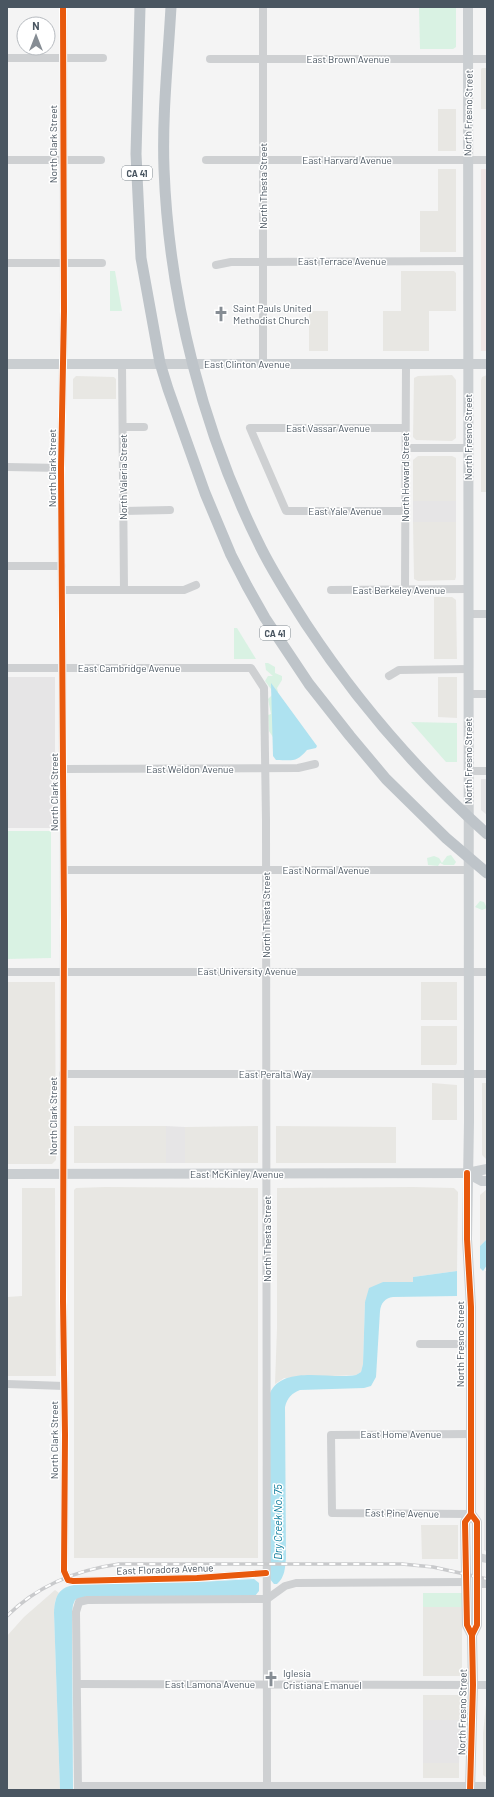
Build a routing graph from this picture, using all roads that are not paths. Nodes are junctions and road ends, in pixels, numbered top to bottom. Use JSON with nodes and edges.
{"nodes":[{"id":1,"x":63,"y":7,"type":"edge"},
{"id":2,"x":140,"y":7,"type":"edge"},
{"id":3,"x":172,"y":7,"type":"edge"},
{"id":4,"x":263,"y":7,"type":"edge"},
{"id":5,"x":468,"y":7,"type":"edge"},
{"id":6,"x":7,"y":58,"type":"edge"},
{"id":7,"x":63,"y":58,"type":"junction"},
{"id":8,"x":103,"y":58,"type":"dead end"},
{"id":9,"x":210,"y":59,"type":"dead end"},
{"id":10,"x":263,"y":59,"type":"junction"},
{"id":11,"x":469,"y":59,"type":"junction"},
{"id":12,"x":487,"y":59,"type":"edge"},
{"id":13,"x":7,"y":160,"type":"edge"},
{"id":14,"x":63,"y":160,"type":"junction"},
{"id":15,"x":101,"y":160,"type":"dead end"},
{"id":16,"x":206,"y":160,"type":"dead end"},
{"id":17,"x":263,"y":160,"type":"junction"},
{"id":18,"x":468,"y":160,"type":"junction"},
{"id":19,"x":487,"y":160,"type":"edge"},
{"id":20,"x":468,"y":261,"type":"junction"},
{"id":21,"x":7,"y":262,"type":"edge"},
{"id":22,"x":263,"y":262,"type":"junction"},
{"id":23,"x":64,"y":263,"type":"junction"},
{"id":24,"x":102,"y":263,"type":"dead end"},
{"id":25,"x":216,"y":265,"type":"dead end"},
{"id":26,"x":7,"y":364,"type":"edge"},
{"id":27,"x":62,"y":364,"type":"junction"},
{"id":28,"x":122,"y":364,"type":"junction"},
{"id":29,"x":262,"y":364,"type":"junction"},
{"id":30,"x":406,"y":364,"type":"junction"},
{"id":31,"x":468,"y":364,"type":"junction"},
{"id":32,"x":487,"y":364,"type":"edge"},
{"id":33,"x":123,"y":427,"type":"junction"},
{"id":34,"x":144,"y":427,"type":"dead end"},
{"id":35,"x":406,"y":428,"type":"junction"},
{"id":36,"x":406,"y":448,"type":"junction"},
{"id":37,"x":468,"y":448,"type":"junction"},
{"id":38,"x":7,"y":467,"type":"edge"},
{"id":39,"x":61,"y":468,"type":"junction"},
{"id":40,"x":170,"y":510,"type":"dead end"},
{"id":41,"x":124,"y":511,"type":"junction"},
{"id":42,"x":286,"y":511,"type":"joint"},
{"id":43,"x":405,"y":511,"type":"junction"},
{"id":44,"x":7,"y":566,"type":"edge"},
{"id":45,"x":62,"y":566,"type":"junction"},
{"id":46,"x":196,"y":585,"type":"dead end"},
{"id":47,"x":406,"y":589,"type":"junction"},
{"id":48,"x":467,"y":589,"type":"junction"},
{"id":49,"x":63,"y":590,"type":"junction"},
{"id":50,"x":124,"y":590,"type":"junction"},
{"id":51,"x":331,"y":590,"type":"dead end"},
{"id":52,"x":468,"y":614,"type":"junction"},
{"id":53,"x":487,"y":614,"type":"edge"},
{"id":54,"x":63,"y":667,"type":"junction"},
{"id":55,"x":7,"y":668,"type":"edge"},
{"id":56,"x":252,"y":668,"type":"joint"},
{"id":57,"x":468,"y":669,"type":"junction"},
{"id":58,"x":389,"y":676,"type":"dead end"},
{"id":59,"x":468,"y":694,"type":"junction"},
{"id":60,"x":487,"y":694,"type":"edge"},
{"id":61,"x":315,"y":764,"type":"dead end"},
{"id":62,"x":64,"y":769,"type":"junction"},
{"id":63,"x":266,"y":769,"type":"junction"},
{"id":64,"x":468,"y":771,"type":"junction"},
{"id":65,"x":487,"y":771,"type":"edge"},
{"id":66,"x":487,"y":834,"type":"edge"},
{"id":67,"x":64,"y":870,"type":"junction"},
{"id":68,"x":266,"y":870,"type":"junction"},
{"id":69,"x":468,"y":870,"type":"junction"},
{"id":70,"x":486,"y":873,"type":"edge"},
{"id":71,"x":63,"y":971,"type":"junction"},
{"id":72,"x":266,"y":971,"type":"junction"},
{"id":73,"x":7,"y":972,"type":"edge"},
{"id":74,"x":468,"y":972,"type":"junction"},
{"id":75,"x":487,"y":972,"type":"edge"},
{"id":76,"x":266,"y":1073,"type":"junction"},
{"id":77,"x":63,"y":1074,"type":"junction"},
{"id":78,"x":468,"y":1074,"type":"junction"},
{"id":79,"x":487,"y":1074,"type":"edge"},
{"id":80,"x":487,"y":1169,"type":"edge"},
{"id":81,"x":467,"y":1173,"type":"junction"},
{"id":82,"x":7,"y":1174,"type":"edge"},
{"id":83,"x":63,"y":1174,"type":"junction"},
{"id":84,"x":266,"y":1174,"type":"junction"},
{"id":85,"x":487,"y":1181,"type":"edge"},
{"id":86,"x":420,"y":1344,"type":"dead end"},
{"id":87,"x":471,"y":1344,"type":"junction"},
{"id":88,"x":7,"y":1384,"type":"edge"},
{"id":89,"x":64,"y":1386,"type":"junction"},
{"id":90,"x":471,"y":1434,"type":"junction"},
{"id":91,"x":332,"y":1513,"type":"joint"},
{"id":92,"x":468,"y":1518,"type":"junction"},
{"id":93,"x":482,"y":1558,"type":"edge"},
{"id":94,"x":266,"y":1576,"type":"junction"},
{"id":95,"x":65,"y":1577,"type":"joint"},
{"id":96,"x":466,"y":1582,"type":"junction"},
{"id":97,"x":482,"y":1584,"type":"edge"},
{"id":98,"x":267,"y":1599,"type":"junction"},
{"id":99,"x":472,"y":1635,"type":"junction"},
{"id":100,"x":77,"y":1684,"type":"junction"},
{"id":101,"x":267,"y":1685,"type":"junction"},
{"id":102,"x":473,"y":1685,"type":"junction"},
{"id":103,"x":487,"y":1685,"type":"edge"},
{"id":104,"x":487,"y":1786,"type":"edge"},
{"id":105,"x":78,"y":1788,"type":"edge"},
{"id":106,"x":267,"y":1788,"type":"edge"},
{"id":107,"x":470,"y":1788,"type":"edge"}],
"edges":[{"from":1,"to":7,"type":"street","name":"North Clark Street"},
{"from":2,"to":70,"type":"highway","number":"CA 41"},
{"from":3,"to":66,"type":"highway","number":"CA 41"},
{"from":4,"to":10,"type":"street","name":"North Thesta Street"},
{"from":5,"to":11,"type":"main road","name":"North Fresno Street"},
{"from":6,"to":7,"type":"street"},
{"from":7,"to":8,"type":"street"},
{"from":7,"to":14,"type":"street","name":"North Clark Street"},
{"from":9,"to":10,"type":"street","name":"East Brown Avenue"},
{"from":10,"to":11,"type":"street","name":"East Brown Avenue"},
{"from":10,"to":17,"type":"street","name":"North Thesta Street"},
{"from":11,"to":12,"type":"street","name":"East Brown Avenue"},
{"from":11,"to":18,"type":"main road","name":"North Fresno Street"},
{"from":13,"to":14,"type":"street"},
{"from":14,"to":15,"type":"street"},
{"from":14,"to":23,"type":"street","name":"North Clark Street"},
{"from":16,"to":17,"type":"street","name":"East Harvard Avenue"},
{"from":17,"to":18,"type":"street","name":"East Harvard Avenue"},
{"from":17,"to":22,"type":"street","name":"North Thesta Street"},
{"from":18,"to":19,"type":"street","name":"East Harvard Avenue"},
{"from":18,"to":20,"type":"main road","name":"North Fresno Street"},
{"from":20,"to":22,"type":"street","name":"East Terrace Avenue"},
{"from":20,"to":31,"type":"main road","name":"North Fresno Street"},
{"from":21,"to":23,"type":"street"},
{"from":22,"to":25,"type":"street","name":"East Terrace Avenue"},
{"from":22,"to":29,"type":"street","name":"North Thesta Street"},
{"from":23,"to":24,"type":"street"},
{"from":23,"to":27,"type":"street","name":"North Clark Street"},
{"from":26,"to":27,"type":"main road","name":"East Clinton Avenue"},
{"from":27,"to":28,"type":"main road","name":"East Clinton Avenue"},
{"from":27,"to":39,"type":"street","name":"North Clark Street"},
{"from":28,"to":29,"type":"main road","name":"East Clinton Avenue"},
{"from":28,"to":33,"type":"street","name":"North Valeria Street"},
{"from":29,"to":30,"type":"main road","name":"East Clinton Avenue"},
{"from":30,"to":31,"type":"main road","name":"East Clinton Avenue"},
{"from":30,"to":35,"type":"street","name":"North Howard Street"},
{"from":31,"to":32,"type":"main road","name":"East Clinton Avenue"},
{"from":31,"to":37,"type":"main road","name":"North Fresno Street"},
{"from":33,"to":34,"type":"street"},
{"from":33,"to":41,"type":"street","name":"North Valeria Street"},
{"from":35,"to":36,"type":"street","name":"North Howard Street"},
{"from":35,"to":42,"type":"street","name":"East Vassar Avenue"},
{"from":36,"to":37,"type":"street"},
{"from":36,"to":43,"type":"street","name":"North Howard Street"},
{"from":37,"to":48,"type":"main road","name":"North Fresno Street"},
{"from":38,"to":39,"type":"street"},
{"from":39,"to":45,"type":"street","name":"North Clark Street"},
{"from":40,"to":41,"type":"street"},
{"from":41,"to":50,"type":"street","name":"North Valeria Street"},
{"from":42,"to":43,"type":"street","name":"East Yale Avenue"},
{"from":43,"to":47,"type":"street","name":"North Howard Street"},
{"from":44,"to":45,"type":"street"},
{"from":45,"to":49,"type":"street","name":"North Clark Street"},
{"from":46,"to":50,"type":"street"},
{"from":47,"to":48,"type":"street","name":"East Berkeley Avenue"},
{"from":47,"to":51,"type":"street","name":"East Berkeley Avenue"},
{"from":48,"to":52,"type":"main road","name":"North Fresno Street"},
{"from":49,"to":50,"type":"street"},
{"from":49,"to":54,"type":"street","name":"North Clark Street"},
{"from":52,"to":53,"type":"street"},
{"from":52,"to":57,"type":"main road","name":"North Fresno Street"},
{"from":54,"to":55,"type":"street","name":"East Cambridge Avenue"},
{"from":54,"to":56,"type":"street","name":"East Cambridge Avenue"},
{"from":54,"to":62,"type":"street","name":"North Clark Street"},
{"from":56,"to":63,"type":"street","name":"North Thesta Street"},
{"from":57,"to":58,"type":"street"},
{"from":57,"to":59,"type":"main road","name":"North Fresno Street"},
{"from":59,"to":60,"type":"street"},
{"from":59,"to":64,"type":"main road","name":"North Fresno Street"},
{"from":61,"to":63,"type":"street","name":"East Weldon Avenue"},
{"from":62,"to":63,"type":"street","name":"East Weldon Avenue"},
{"from":62,"to":67,"type":"street","name":"North Clark Street"},
{"from":63,"to":68,"type":"street","name":"North Thesta Street"},
{"from":64,"to":65,"type":"street"},
{"from":64,"to":69,"type":"main road","name":"North Fresno Street"},
{"from":67,"to":68,"type":"street","name":"East Normal Avenue"},
{"from":67,"to":71,"type":"street","name":"North Clark Street"},
{"from":68,"to":69,"type":"street","name":"East Normal Avenue"},
{"from":68,"to":72,"type":"street","name":"North Thesta Street"},
{"from":69,"to":74,"type":"main road","name":"North Fresno Street"},
{"from":71,"to":72,"type":"street","name":"East University Avenue"},
{"from":71,"to":73,"type":"street","name":"East University Avenue"},
{"from":71,"to":77,"type":"street","name":"North Clark Street"},
{"from":72,"to":74,"type":"street","name":"East University Avenue"},
{"from":72,"to":76,"type":"street","name":"North Thesta Street"},
{"from":74,"to":75,"type":"street","name":"East University Avenue"},
{"from":74,"to":78,"type":"main road","name":"North Fresno Street"},
{"from":76,"to":77,"type":"street","name":"East Peralta Way"},
{"from":76,"to":78,"type":"street","name":"East Peralta Way"},
{"from":76,"to":84,"type":"street","name":"North Thesta Street"},
{"from":77,"to":83,"type":"street","name":"North Clark Street"},
{"from":78,"to":79,"type":"street","name":"East Peralta Way"},
{"from":78,"to":81,"type":"main road","name":"North Fresno Street"},
{"from":80,"to":81,"type":"main road","name":"East McKinley Avenue"},
{"from":81,"to":84,"type":"main road","name":"East McKinley Avenue"},
{"from":81,"to":85,"type":"main road","name":"East McKinley Avenue"},
{"from":81,"to":87,"type":"main road","name":"North Fresno Street"},
{"from":82,"to":83,"type":"main road","name":"East McKinley Avenue"},
{"from":83,"to":84,"type":"main road","name":"East McKinley Avenue"},
{"from":83,"to":89,"type":"street","name":"North Clark Street"},
{"from":84,"to":94,"type":"street","name":"North Thesta Street"},
{"from":86,"to":87,"type":"street"},
{"from":87,"to":90,"type":"main road","name":"North Fresno Street"},
{"from":88,"to":89,"type":"street"},
{"from":89,"to":95,"type":"street","name":"North Clark Street"},
{"from":90,"to":91,"type":"street","name":"East Home Avenue"},
{"from":90,"to":92,"type":"main road","name":"North Fresno Street"},
{"from":91,"to":92,"type":"street","name":"East Pine Avenue"},
{"from":92,"to":93,"type":"main road","name":"North Fresno Street"},
{"from":92,"to":96,"type":"main road","name":"North Fresno Street"},
{"from":92,"to":97,"type":"main road"},
{"from":93,"to":97,"type":"main road","name":"North Fresno Street"},
{"from":94,"to":95,"type":"street","name":"East Floradora Avenue"},
{"from":94,"to":98,"type":"street","name":"North Thesta Street"},
{"from":96,"to":98,"type":"street"},
{"from":96,"to":99,"type":"main road","name":"North Fresno Street"},
{"from":97,"to":99,"type":"main road","name":"North Fresno Street"},
{"from":98,"to":100,"type":"street"},
{"from":98,"to":101,"type":"street","name":"North Thesta Street"},
{"from":99,"to":102,"type":"main road","name":"North Fresno Street"},
{"from":100,"to":101,"type":"street","name":"East Lamona Avenue"},
{"from":100,"to":105,"type":"street"},
{"from":101,"to":102,"type":"street","name":"East Lamona Avenue"},
{"from":101,"to":106,"type":"street","name":"North Thesta Street"},
{"from":102,"to":103,"type":"street","name":"East Lamona Avenue"},
{"from":102,"to":107,"type":"main road","name":"North Fresno Street"},
{"from":104,"to":107,"type":"street"},
{"from":105,"to":106,"type":"street"},
{"from":106,"to":107,"type":"street"}]}
